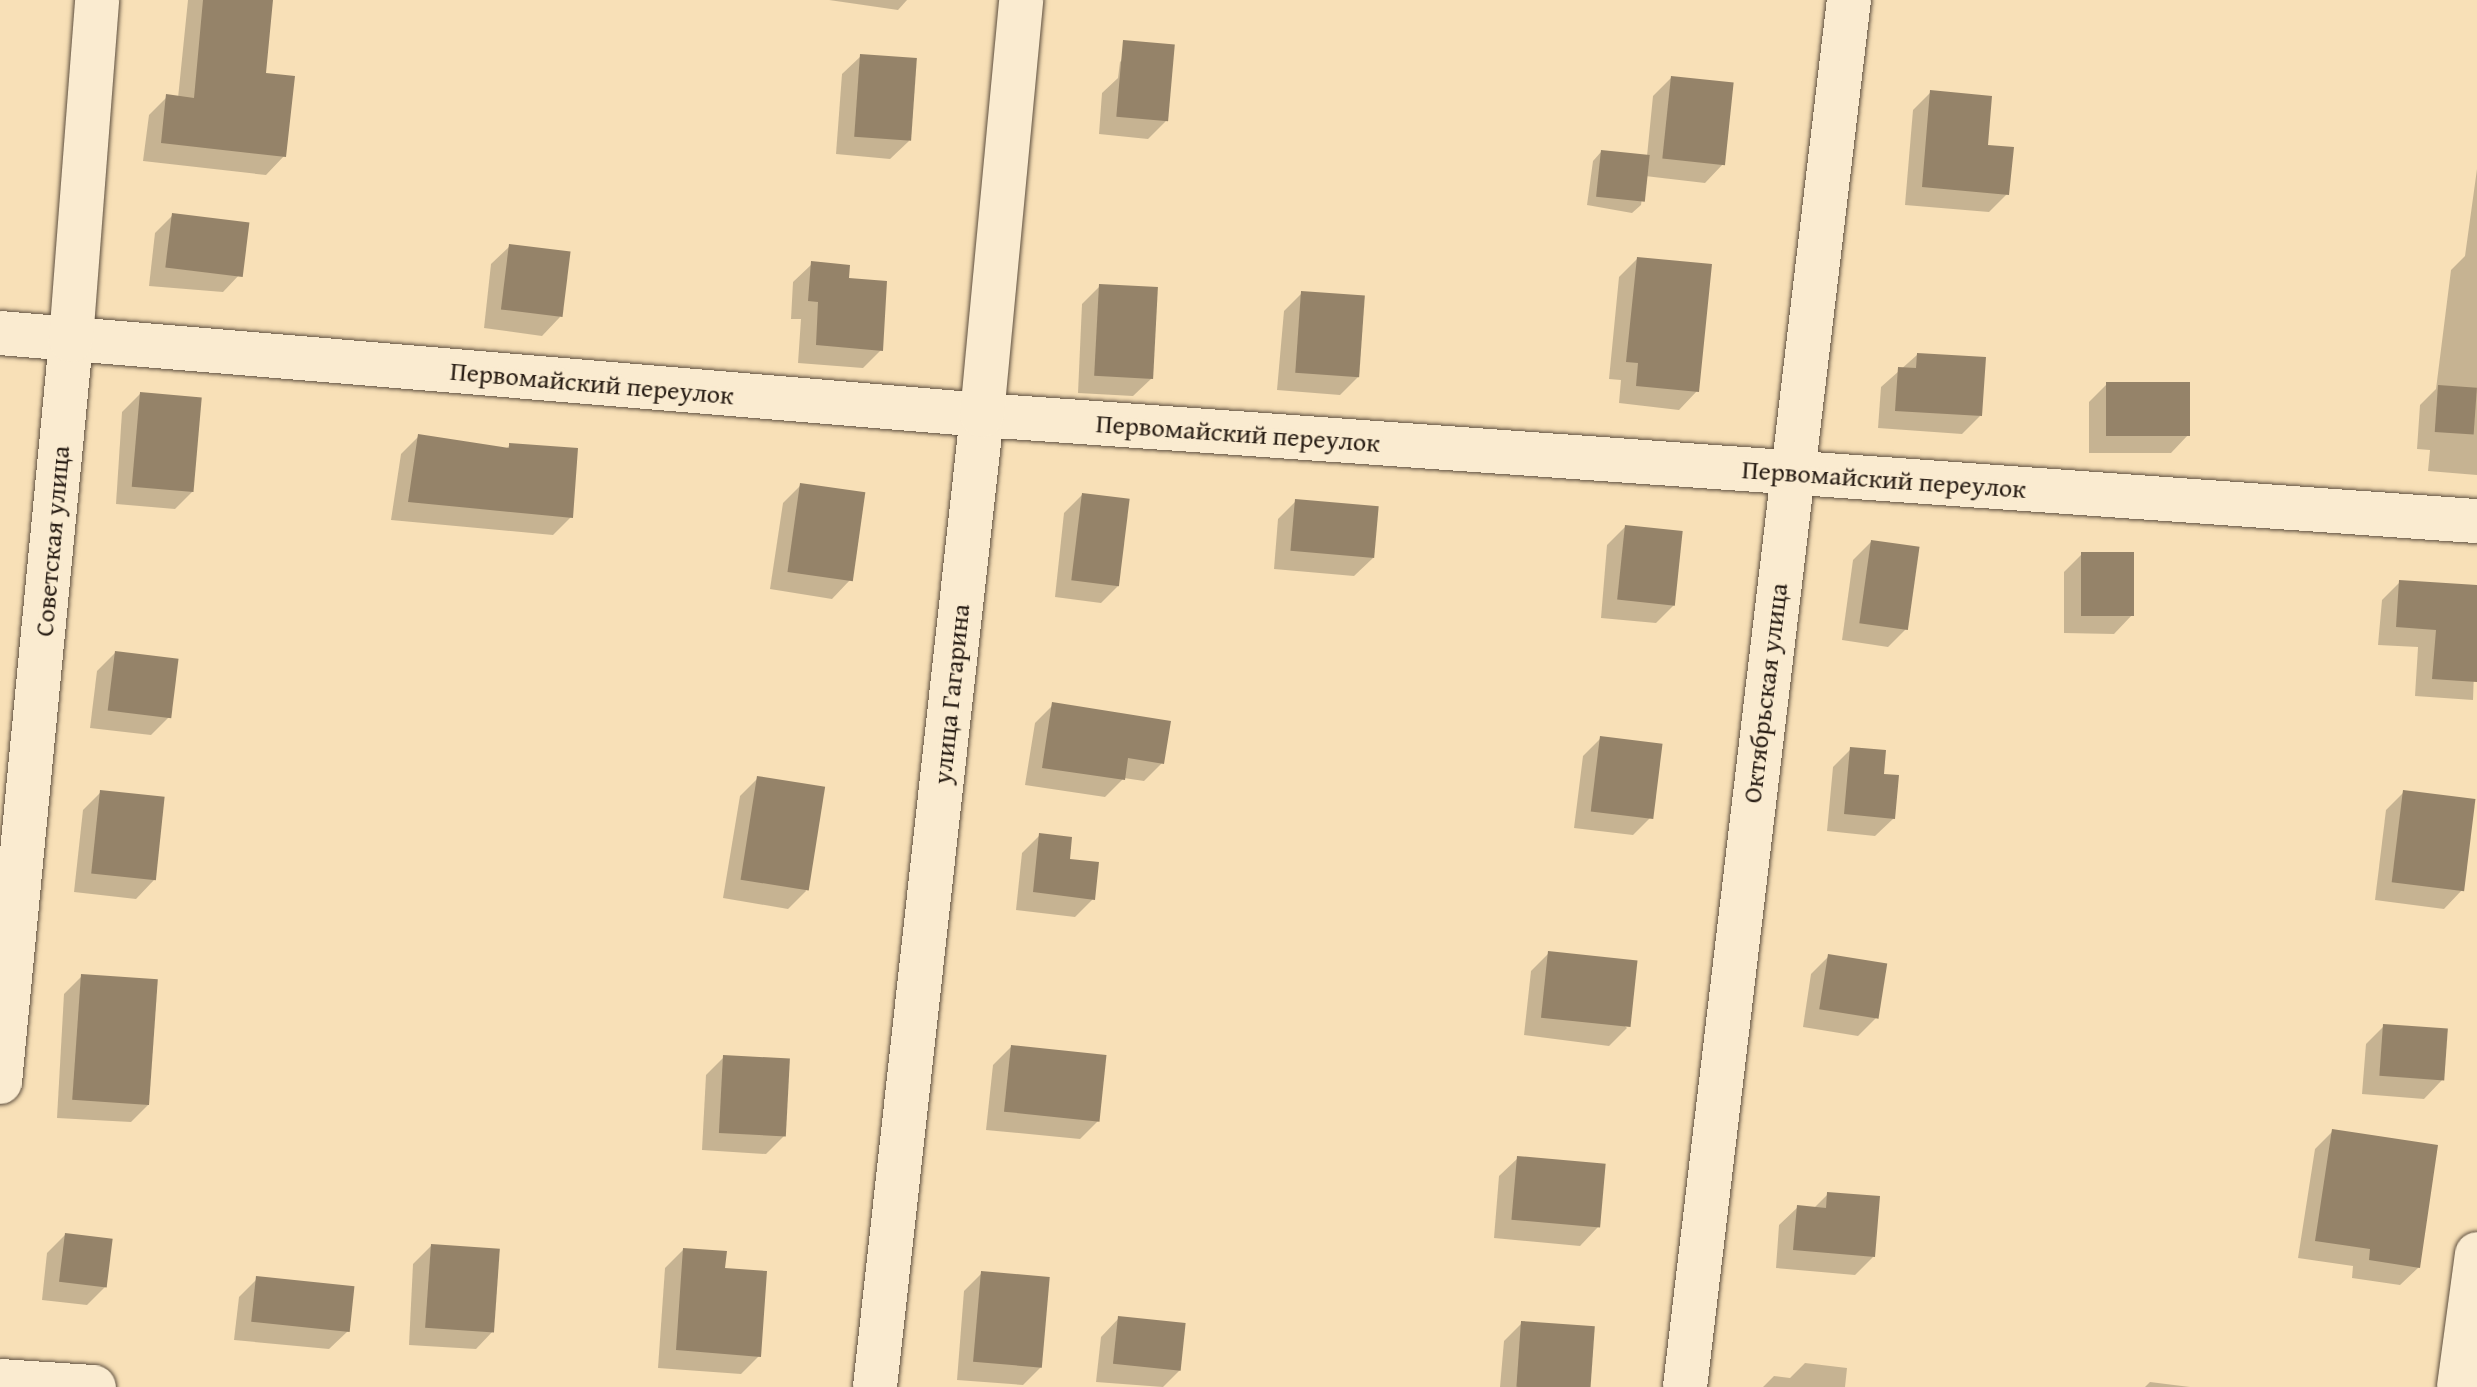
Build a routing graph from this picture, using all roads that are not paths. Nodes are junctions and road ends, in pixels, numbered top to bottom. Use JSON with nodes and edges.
{"nodes":[{"id":1,"x":97,"y":0,"type":"edge"},
{"id":2,"x":1021,"y":0,"type":"edge"},
{"id":3,"x":1849,"y":0,"type":"edge"},
{"id":4,"x":0,"y":333,"type":"edge"},
{"id":5,"x":71,"y":340,"type":"junction"},
{"id":6,"x":982,"y":415,"type":"junction"},
{"id":7,"x":1791,"y":473,"type":"junction"},
{"id":8,"x":2477,"y":521,"type":"edge"},
{"id":9,"x":0,"y":1082,"type":"edge"},
{"id":10,"x":2477,"y":1254,"type":"edge"},
{"id":11,"x":0,"y":1381,"type":"edge"},
{"id":12,"x":94,"y":1387,"type":"edge"},
{"id":13,"x":875,"y":1387,"type":"edge"},
{"id":14,"x":1685,"y":1387,"type":"edge"},
{"id":15,"x":2459,"y":1387,"type":"edge"}],
"edges":[{"from":1,"to":5,"type":"street","name":"Советская улица"},
{"from":2,"to":6,"type":"street","name":"улица Гагарина"},
{"from":3,"to":7,"type":"street","name":"Октябрьская улица"},
{"from":4,"to":5,"type":"street","name":"Первомайский переулок"},
{"from":5,"to":6,"type":"street","name":"Первомайский переулок"},
{"from":5,"to":9,"type":"street","name":"Советская улица"},
{"from":6,"to":7,"type":"street","name":"Первомайский переулок"},
{"from":6,"to":13,"type":"street","name":"улица Гагарина"},
{"from":7,"to":8,"type":"street","name":"Первомайский переулок"},
{"from":7,"to":14,"type":"street","name":"Октябрьская улица"},
{"from":10,"to":15,"type":"street"},
{"from":11,"to":12,"type":"street"}]}
